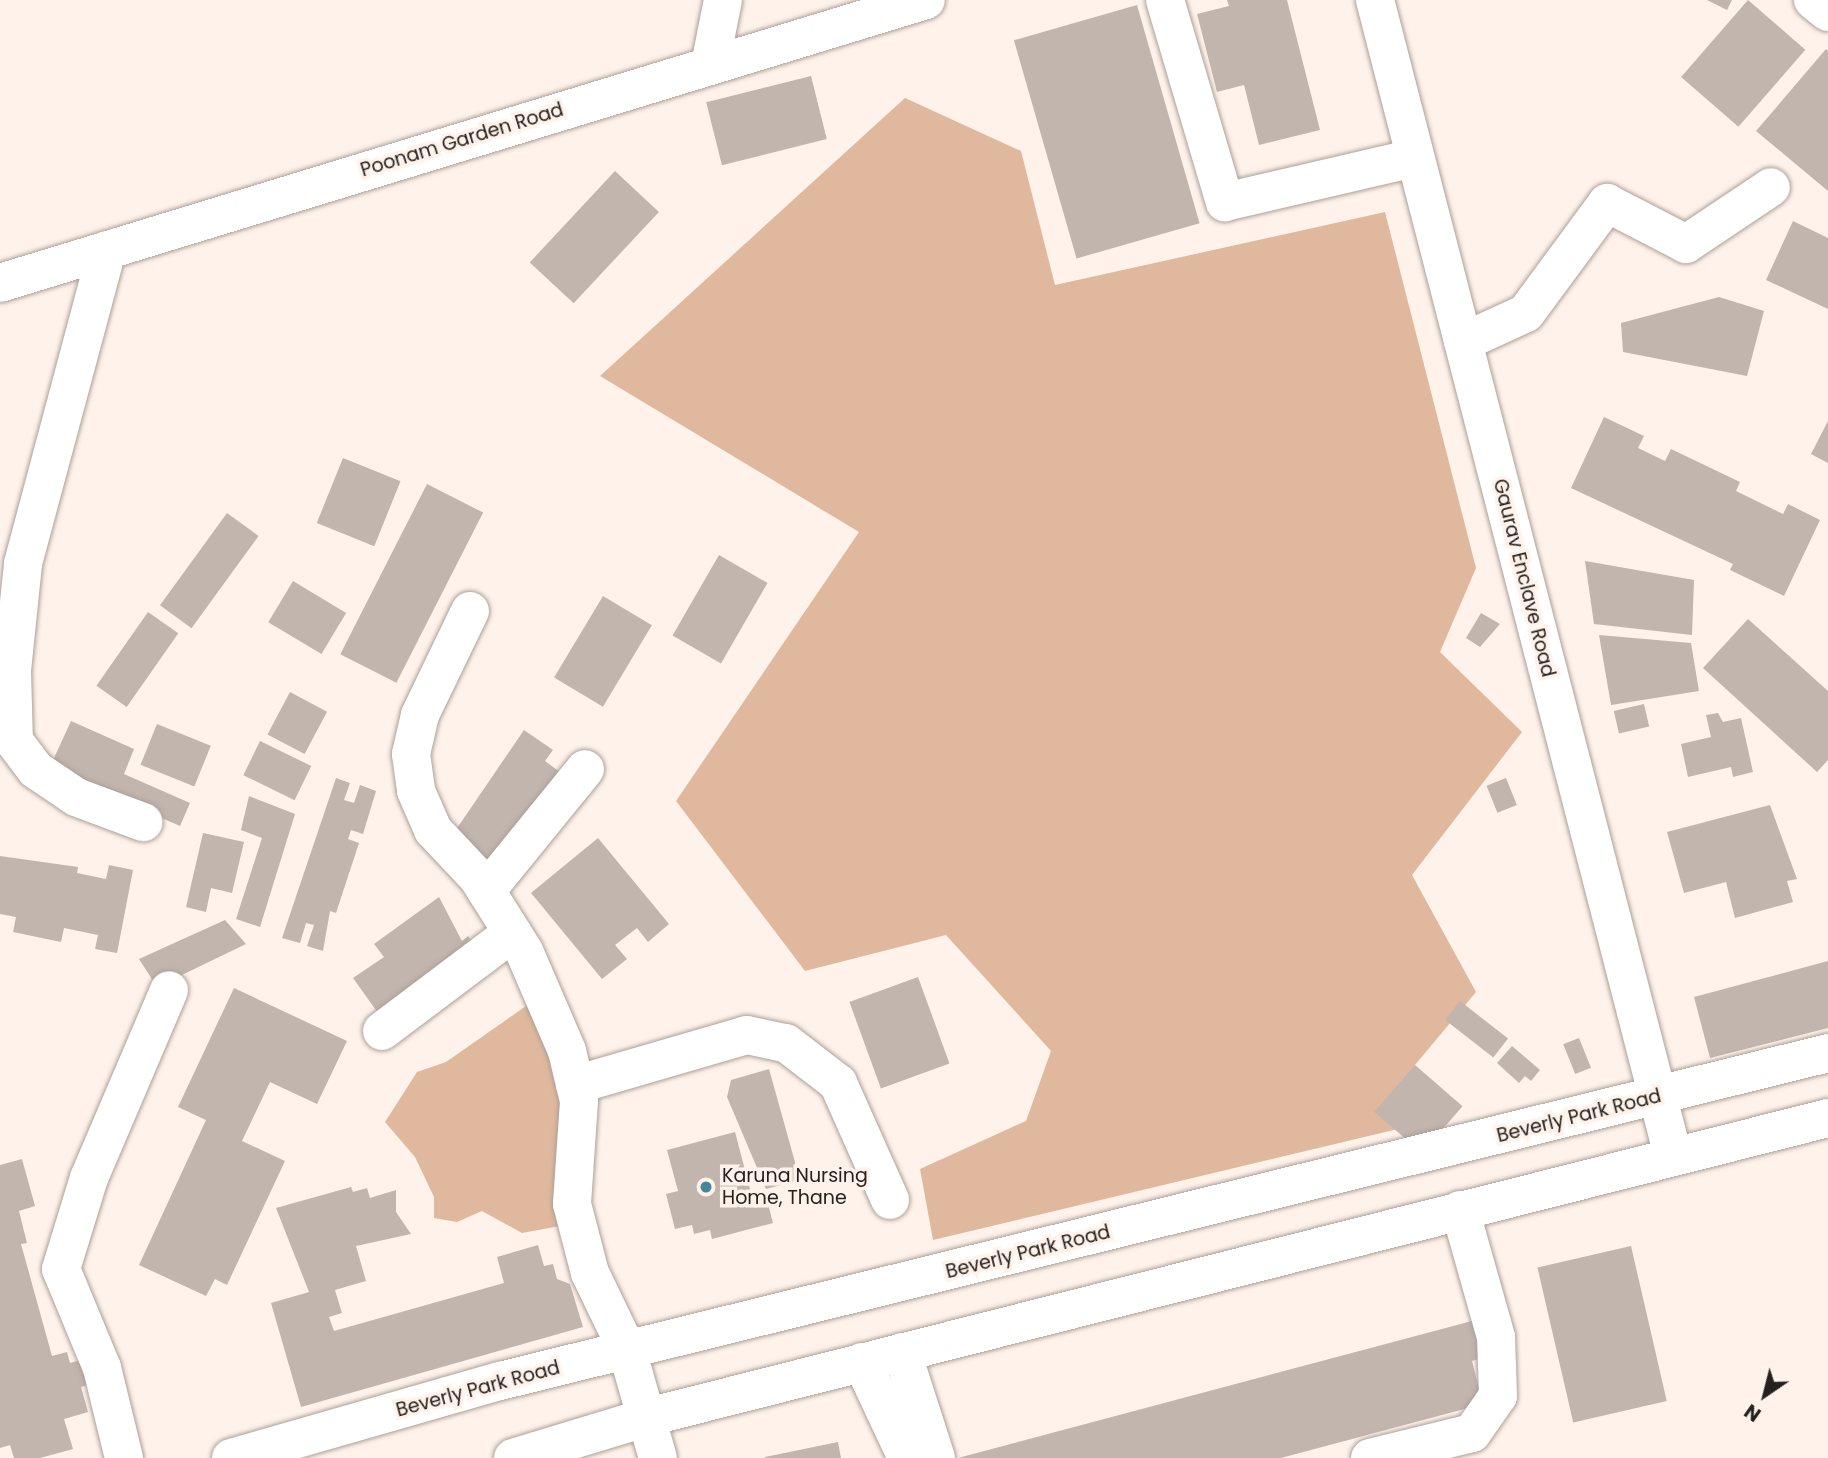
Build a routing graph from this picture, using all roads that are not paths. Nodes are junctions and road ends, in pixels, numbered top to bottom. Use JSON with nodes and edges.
{"nodes":[{"id":1,"x":723,"y":0,"type":"edge"},
{"id":2,"x":926,"y":0,"type":"edge"},
{"id":3,"x":1165,"y":0,"type":"edge"},
{"id":4,"x":1375,"y":0,"type":"edge"},
{"id":5,"x":1814,"y":0,"type":"edge"},
{"id":6,"x":1828,"y":12,"type":"edge"},
{"id":7,"x":710,"y":65,"type":"junction"},
{"id":8,"x":1414,"y":158,"type":"junction"},
{"id":9,"x":1771,"y":187,"type":"dead end"},
{"id":10,"x":107,"y":250,"type":"junction"},
{"id":11,"x":0,"y":283,"type":"edge"},
{"id":12,"x":1463,"y":342,"type":"junction"},
{"id":13,"x":470,"y":611,"type":"dead end"},
{"id":14,"x":585,"y":768,"type":"dead end"},
{"id":15,"x":143,"y":822,"type":"dead end"},
{"id":16,"x":486,"y":891,"type":"junction"},
{"id":17,"x":512,"y":933,"type":"junction"},
{"id":18,"x":169,"y":990,"type":"dead end"},
{"id":19,"x":382,"y":1031,"type":"dead end"},
{"id":20,"x":1828,"y":1053,"type":"edge"},
{"id":21,"x":575,"y":1084,"type":"junction"},
{"id":22,"x":1658,"y":1097,"type":"junction"},
{"id":23,"x":1828,"y":1118,"type":"edge"},
{"id":24,"x":1673,"y":1156,"type":"junction"},
{"id":25,"x":890,"y":1200,"type":"dead end"},
{"id":26,"x":1460,"y":1210,"type":"junction"},
{"id":27,"x":627,"y":1350,"type":"junction"},
{"id":28,"x":902,"y":1352,"type":"junction"},
{"id":29,"x":862,"y":1362,"type":"junction"},
{"id":30,"x":648,"y":1417,"type":"junction"},
{"id":31,"x":124,"y":1458,"type":"edge"},
{"id":32,"x":231,"y":1458,"type":"edge"},
{"id":33,"x":513,"y":1458,"type":"edge"},
{"id":34,"x":658,"y":1458,"type":"edge"},
{"id":35,"x":907,"y":1458,"type":"edge"},
{"id":36,"x":936,"y":1458,"type":"edge"},
{"id":37,"x":1370,"y":1458,"type":"edge"}],
"edges":[{"from":1,"to":7,"type":"street"},
{"from":2,"to":7,"type":"street","name":"Poonam Garden Road"},
{"from":3,"to":8,"type":"street"},
{"from":4,"to":8,"type":"street","name":"Gaurav Enclave Road"},
{"from":5,"to":6,"type":"street"},
{"from":7,"to":10,"type":"street","name":"Poonam Garden Road"},
{"from":8,"to":12,"type":"street","name":"Gaurav Enclave Road"},
{"from":9,"to":12,"type":"street"},
{"from":10,"to":11,"type":"street","name":"Poonam Garden Road"},
{"from":10,"to":15,"type":"street"},
{"from":12,"to":22,"type":"street","name":"Gaurav Enclave Road"},
{"from":13,"to":16,"type":"street"},
{"from":14,"to":16,"type":"street"},
{"from":16,"to":17,"type":"street"},
{"from":17,"to":19,"type":"street"},
{"from":17,"to":21,"type":"street"},
{"from":18,"to":31,"type":"street"},
{"from":20,"to":22,"type":"street","name":"Beverly Park Road"},
{"from":21,"to":25,"type":"street"},
{"from":21,"to":27,"type":"street"},
{"from":22,"to":24,"type":"street","name":"Gaurav Enclave Road"},
{"from":22,"to":27,"type":"street","name":"Beverly Park Road"},
{"from":23,"to":24,"type":"street"},
{"from":24,"to":26,"type":"street"},
{"from":26,"to":28,"type":"street"},
{"from":26,"to":37,"type":"street"},
{"from":27,"to":30,"type":"street"},
{"from":27,"to":32,"type":"street","name":"Beverly Park Road"},
{"from":28,"to":29,"type":"street"},
{"from":28,"to":36,"type":"street"},
{"from":29,"to":30,"type":"street"},
{"from":29,"to":35,"type":"street"},
{"from":30,"to":33,"type":"street"},
{"from":30,"to":34,"type":"street"}]}
